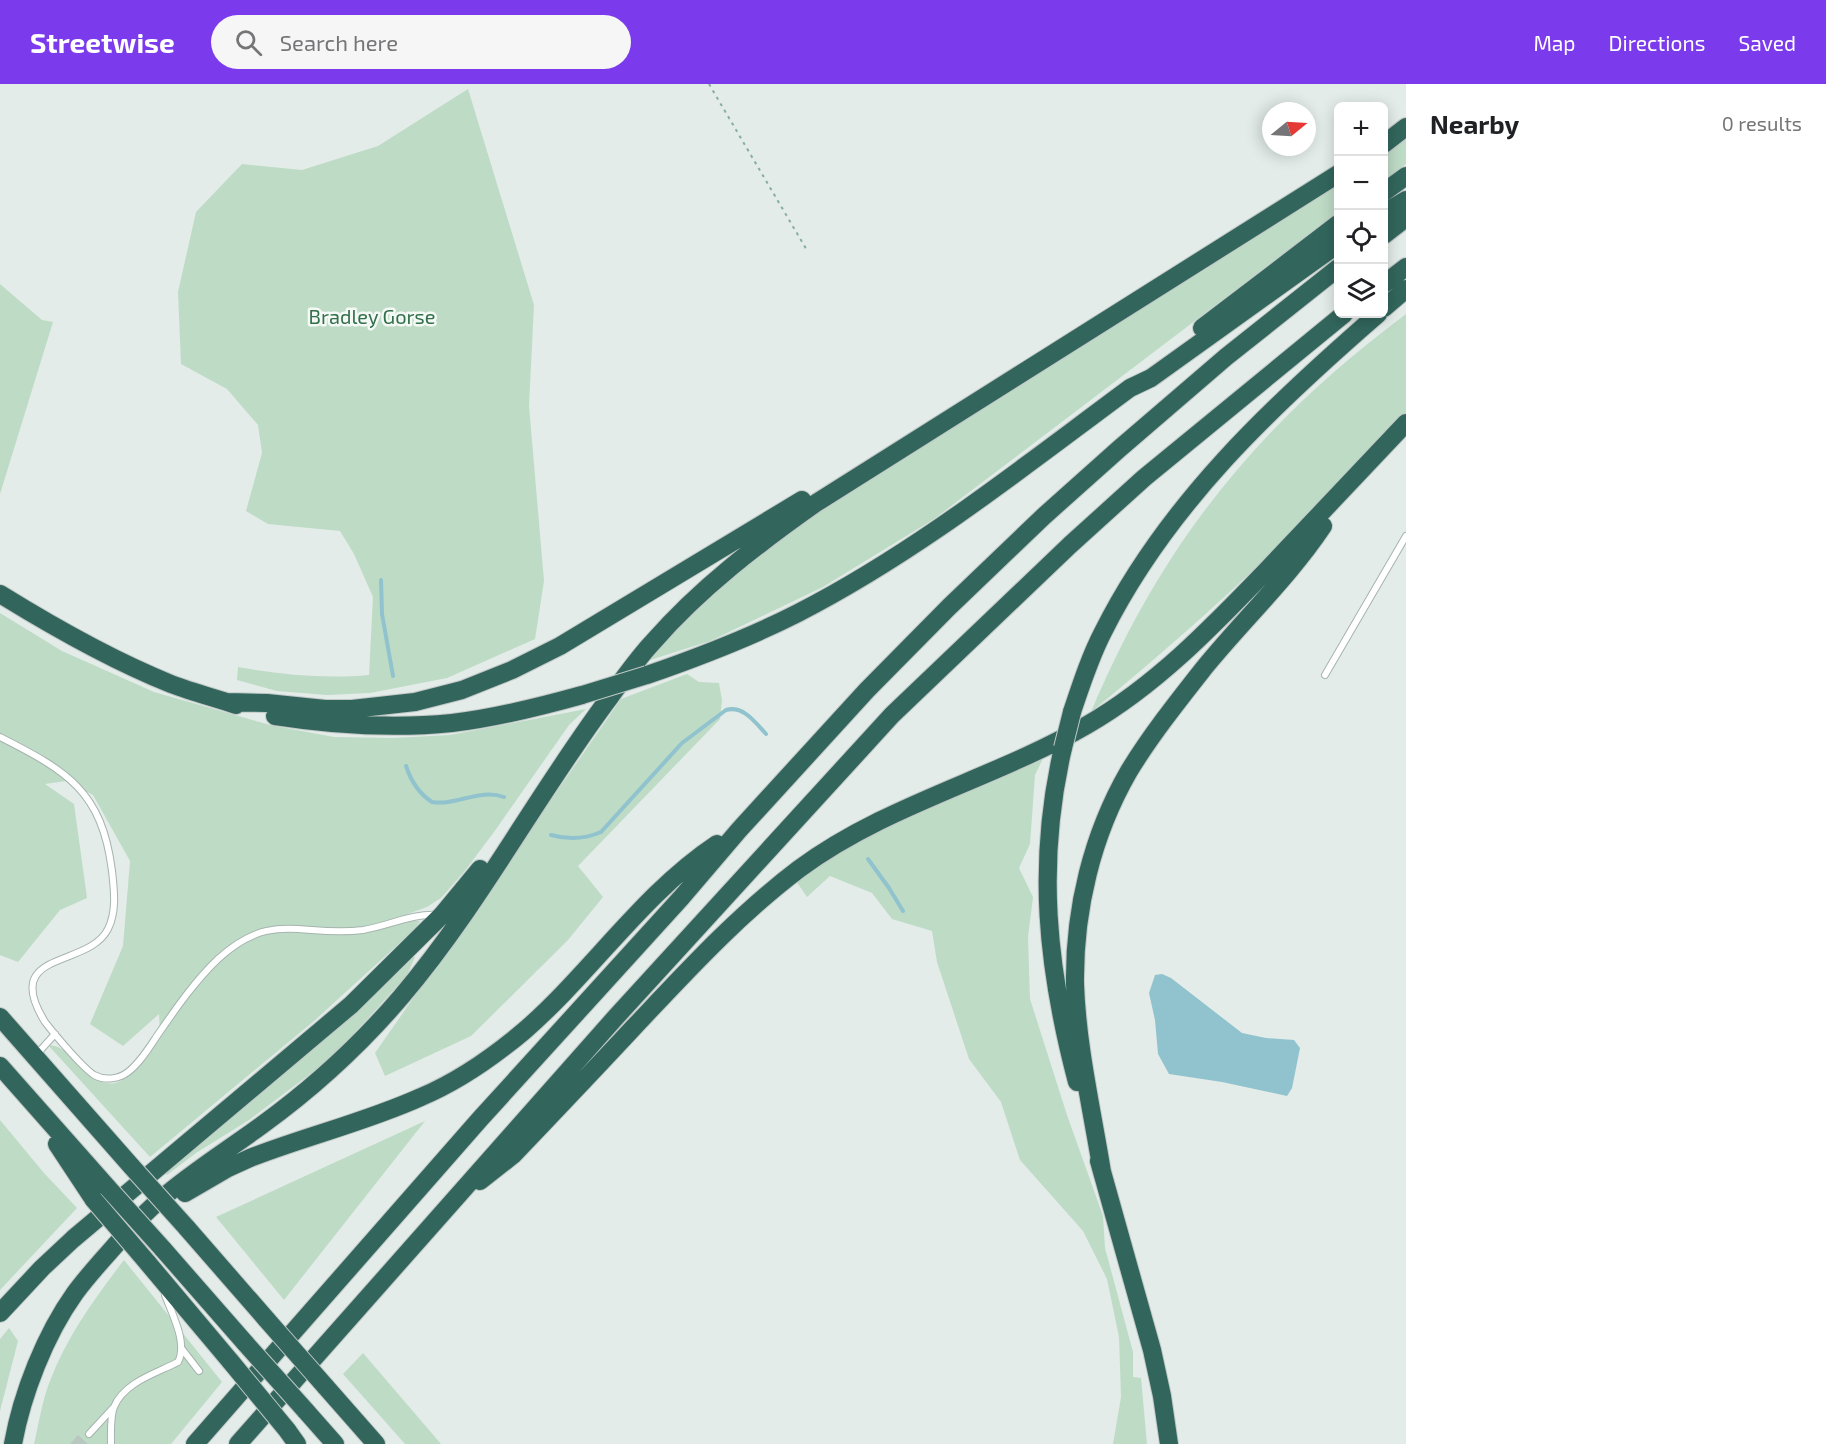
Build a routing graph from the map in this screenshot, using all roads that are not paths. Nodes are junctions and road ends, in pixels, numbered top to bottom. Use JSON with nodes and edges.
{"nodes":[{"id":1,"x":1406,"y":127,"type":"edge"},
{"id":2,"x":1388,"y":140,"type":"edge"},
{"id":3,"x":1406,"y":176,"type":"edge"},
{"id":4,"x":1334,"y":177,"type":"edge"},
{"id":5,"x":1388,"y":189,"type":"edge"},
{"id":6,"x":1406,"y":200,"type":"edge"},
{"id":7,"x":1388,"y":210,"type":"edge"},
{"id":8,"x":1406,"y":218,"type":"edge"},
{"id":9,"x":1334,"y":227,"type":"edge"},
{"id":10,"x":1388,"y":231,"type":"edge"},
{"id":11,"x":1334,"y":247,"type":"edge"},
{"id":12,"x":1406,"y":267,"type":"edge"},
{"id":13,"x":1334,"y":271,"type":"edge"},
{"id":14,"x":1388,"y":280,"type":"edge"},
{"id":15,"x":1406,"y":289,"type":"edge"},
{"id":16,"x":1388,"y":304,"type":"edge"},
{"id":17,"x":1339,"y":318,"type":"edge"},
{"id":18,"x":1374,"y":318,"type":"edge"},
{"id":19,"x":1130,"y":388,"type":"junction"},
{"id":20,"x":1406,"y":423,"type":"edge"},
{"id":21,"x":900,"y":449,"type":"junction"},
{"id":22,"x":1360,"y":472,"type":"junction"},
{"id":23,"x":1406,"y":536,"type":"edge"},
{"id":24,"x":0,"y":594,"type":"edge"},
{"id":25,"x":1325,"y":675,"type":"dead end"},
{"id":26,"x":227,"y":702,"type":"junction"},
{"id":27,"x":0,"y":737,"type":"edge"},
{"id":28,"x":544,"y":791,"type":"junction"},
{"id":29,"x":739,"y":830,"type":"junction"},
{"id":30,"x":442,"y":915,"type":"junction"},
{"id":31,"x":0,"y":1017,"type":"edge"},
{"id":32,"x":55,"y":1034,"type":"junction"},
{"id":33,"x":35,"y":1056,"type":"junction"},
{"id":34,"x":0,"y":1066,"type":"edge"},
{"id":35,"x":1102,"y":1172,"type":"junction"},
{"id":36,"x":101,"y":1194,"type":"junction"},
{"id":37,"x":445,"y":1208,"type":"junction"},
{"id":38,"x":104,"y":1258,"type":"junction"},
{"id":39,"x":153,"y":1268,"type":"junction"},
{"id":40,"x":0,"y":1313,"type":"edge"},
{"id":41,"x":182,"y":1349,"type":"junction"},
{"id":42,"x":199,"y":1371,"type":"dead end"},
{"id":43,"x":114,"y":1407,"type":"junction"},
{"id":44,"x":89,"y":1434,"type":"dead end"},
{"id":45,"x":292,"y":1437,"type":"edge"},
{"id":46,"x":195,"y":1442,"type":"edge"},
{"id":47,"x":14,"y":1444,"type":"edge"},
{"id":48,"x":111,"y":1444,"type":"edge"},
{"id":49,"x":238,"y":1444,"type":"edge"},
{"id":50,"x":334,"y":1444,"type":"edge"},
{"id":51,"x":376,"y":1444,"type":"edge"},
{"id":52,"x":1168,"y":1444,"type":"edge"}],
"edges":[{"from":1,"to":2,"type":"highway"},
{"from":3,"to":5,"type":"highway"},
{"from":4,"to":21,"type":"highway"},
{"from":6,"to":7,"type":"highway"},
{"from":8,"to":10,"type":"highway"},
{"from":9,"to":19,"type":"highway"},
{"from":11,"to":19,"type":"highway"},
{"from":12,"to":14,"type":"highway"},
{"from":13,"to":29,"type":"highway"},
{"from":15,"to":16,"type":"highway"},
{"from":17,"to":37,"type":"highway"},
{"from":18,"to":35,"type":"highway","bridge":true},
{"from":19,"to":26,"type":"highway","bridge":true},
{"from":20,"to":22,"type":"highway"},
{"from":21,"to":26,"type":"highway"},
{"from":21,"to":28,"type":"highway"},
{"from":22,"to":35,"type":"highway"},
{"from":22,"to":37,"type":"highway"},
{"from":23,"to":25,"type":"lane"},
{"from":24,"to":26,"type":"highway"},
{"from":27,"to":32,"type":"lane"},
{"from":28,"to":30,"type":"highway"},
{"from":28,"to":38,"type":"highway"},
{"from":29,"to":38,"type":"highway"},
{"from":29,"to":46,"type":"highway"},
{"from":30,"to":32,"type":"lane"},
{"from":30,"to":40,"type":"highway"},
{"from":31,"to":33,"type":"highway"},
{"from":32,"to":33,"type":"lane"},
{"from":33,"to":51,"type":"highway","bridge":true},
{"from":34,"to":36,"type":"highway"},
{"from":35,"to":52,"type":"highway"},
{"from":36,"to":39,"type":"highway","bridge":true},
{"from":36,"to":50,"type":"highway","bridge":true},
{"from":37,"to":49,"type":"highway"},
{"from":38,"to":47,"type":"highway"},
{"from":39,"to":41,"type":"lane"},
{"from":39,"to":45,"type":"highway","bridge":true},
{"from":41,"to":42,"type":"lane"},
{"from":41,"to":43,"type":"lane"},
{"from":43,"to":44,"type":"lane"},
{"from":43,"to":48,"type":"lane"}]}
